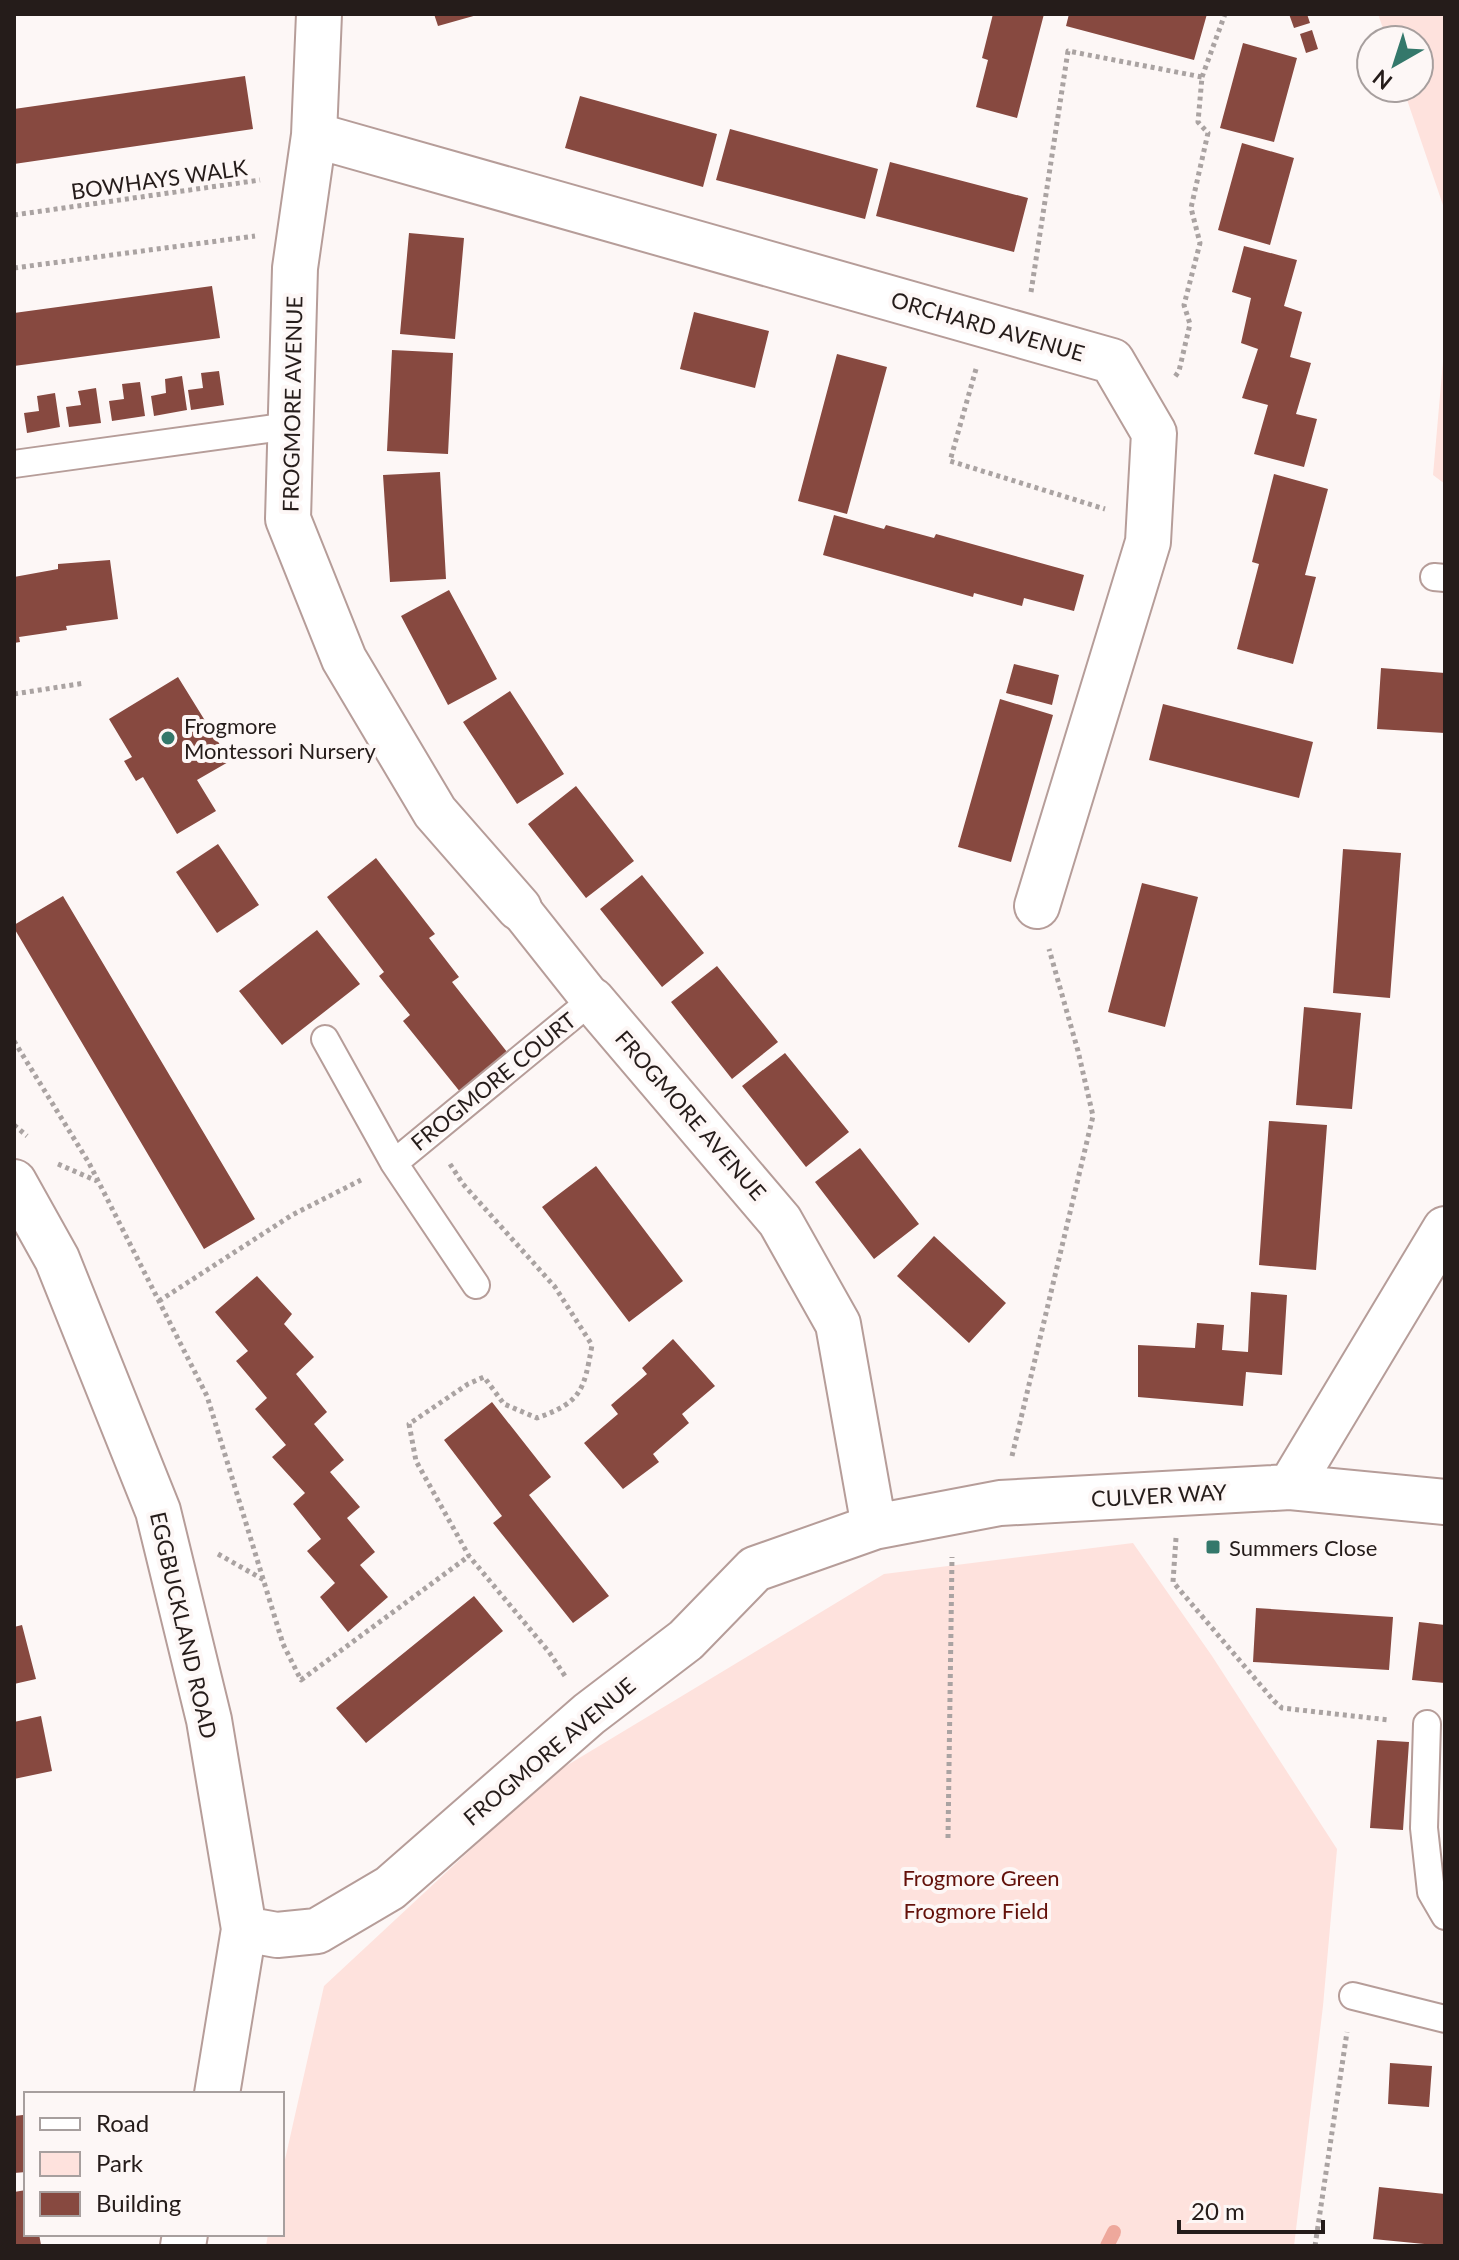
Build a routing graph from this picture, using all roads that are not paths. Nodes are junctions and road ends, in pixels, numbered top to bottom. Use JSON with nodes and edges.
{"nodes":[{"id":1,"x":319,"y":14,"type":"edge"},
{"id":2,"x":311,"y":154,"type":"junction"},
{"id":3,"x":290,"y":426,"type":"junction"},
{"id":4,"x":14,"y":464,"type":"edge"},
{"id":5,"x":1037,"y":906,"type":"road end"},
{"id":6,"x":519,"y":908,"type":"joint"},
{"id":7,"x":592,"y":1000,"type":"junction"},
{"id":8,"x":325,"y":1039,"type":"dead end"},
{"id":9,"x":394,"y":1163,"type":"junction"},
{"id":10,"x":14,"y":1182,"type":"edge"},
{"id":11,"x":1445,"y":1229,"type":"edge"},
{"id":12,"x":476,"y":1285,"type":"dead end"},
{"id":13,"x":1290,"y":1487,"type":"junction"},
{"id":14,"x":1445,"y":1502,"type":"edge"},
{"id":15,"x":874,"y":1527,"type":"junction"},
{"id":16,"x":1427,"y":1724,"type":"road end"},
{"id":17,"x":1445,"y":1916,"type":"edge"},
{"id":18,"x":244,"y":1929,"type":"junction"},
{"id":19,"x":1353,"y":1996,"type":"road end"},
{"id":20,"x":1445,"y":2019,"type":"edge"},
{"id":21,"x":217,"y":2092,"type":"edge"}],
"edges":[{"from":1,"to":2,"type":"street","name":"FROGMORE AVENUE"},
{"from":2,"to":3,"type":"street","name":"FROGMORE AVENUE"},
{"from":2,"to":5,"type":"street","name":"ORCHARD AVENUE"},
{"from":3,"to":4,"type":"lane"},
{"from":3,"to":6,"type":"street","name":"FROGMORE AVENUE"},
{"from":6,"to":7,"type":"street","name":"FROGMORE AVENUE"},
{"from":7,"to":9,"type":"lane","name":"FROGMORE COURT"},
{"from":7,"to":15,"type":"street","name":"FROGMORE AVENUE"},
{"from":8,"to":9,"type":"lane","name":"FROGMORE COURT"},
{"from":9,"to":12,"type":"lane","name":"FROGMORE COURT"},
{"from":10,"to":18,"type":"street","name":"EGGBUCKLAND ROAD"},
{"from":11,"to":13,"type":"street"},
{"from":13,"to":14,"type":"street","name":"CULVER WAY"},
{"from":13,"to":15,"type":"street","name":"CULVER WAY"},
{"from":15,"to":18,"type":"street","name":"FROGMORE AVENUE"},
{"from":16,"to":17,"type":"lane"},
{"from":18,"to":21,"type":"street","name":"EGGBUCKLAND ROAD"},
{"from":19,"to":20,"type":"lane"}]}
